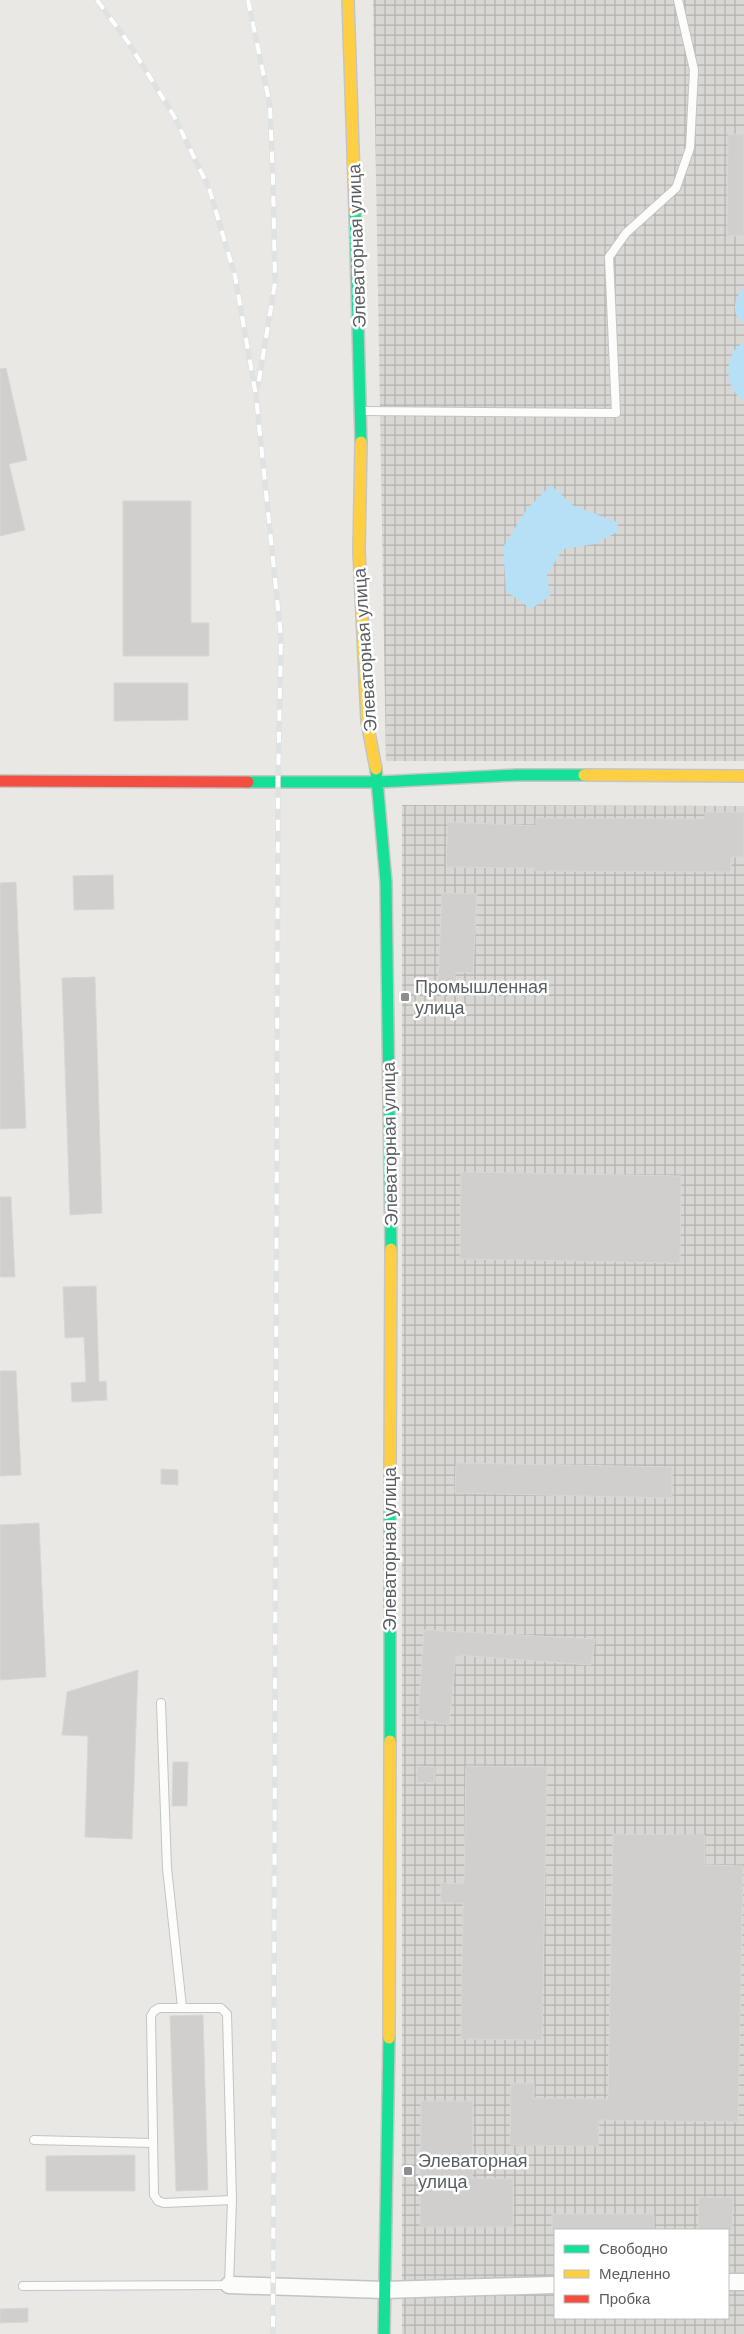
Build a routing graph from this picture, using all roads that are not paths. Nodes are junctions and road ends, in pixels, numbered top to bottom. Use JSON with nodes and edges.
{"nodes":[{"id":1,"x":348,"y":0,"type":"edge"},
{"id":2,"x":678,"y":0,"type":"edge"},
{"id":3,"x":362,"y":411,"type":"junction"},
{"id":4,"x":744,"y":776,"type":"edge"},
{"id":5,"x":0,"y":782,"type":"edge"},
{"id":6,"x":379,"y":782,"type":"junction"},
{"id":7,"x":161,"y":1703,"type":"dead end"},
{"id":8,"x":182,"y":2007,"type":"junction"},
{"id":9,"x":34,"y":2140,"type":"dead end"},
{"id":10,"x":152,"y":2143,"type":"junction"},
{"id":11,"x":232,"y":2200,"type":"junction"},
{"id":12,"x":729,"y":2282,"type":"edge"},
{"id":13,"x":744,"y":2282,"type":"edge"},
{"id":14,"x":229,"y":2285,"type":"junction"},
{"id":15,"x":554,"y":2285,"type":"edge"},
{"id":16,"x":23,"y":2286,"type":"dead end"},
{"id":17,"x":384,"y":2290,"type":"junction"},
{"id":18,"x":384,"y":2334,"type":"edge"}],
"edges":[{"from":1,"to":3,"type":"street","name":"Элеваторная улица"},
{"from":2,"to":3,"type":"lane"},
{"from":3,"to":6,"type":"street","name":"Элеваторная улица"},
{"from":4,"to":6,"type":"street"},
{"from":5,"to":6,"type":"street"},
{"from":6,"to":17,"type":"street","name":"Элеваторная улица"},
{"from":7,"to":8,"type":"lane"},
{"from":8,"to":10,"type":"lane"},
{"from":8,"to":11,"type":"lane"},
{"from":9,"to":10,"type":"lane"},
{"from":10,"to":11,"type":"lane"},
{"from":11,"to":14,"type":"lane"},
{"from":12,"to":13,"type":"street"},
{"from":14,"to":16,"type":"lane"},
{"from":14,"to":17,"type":"street"},
{"from":15,"to":17,"type":"street"},
{"from":17,"to":18,"type":"street","name":"Элеваторная улица"}]}
